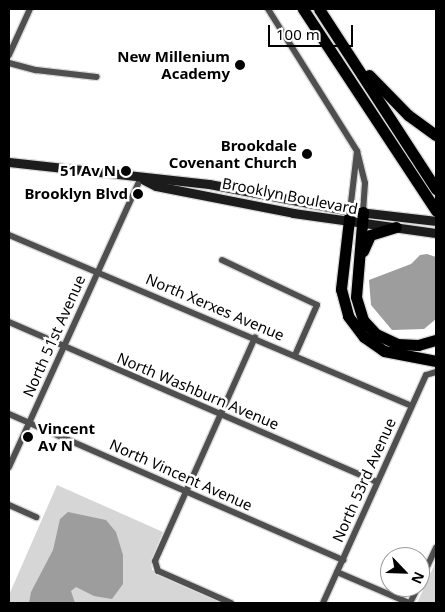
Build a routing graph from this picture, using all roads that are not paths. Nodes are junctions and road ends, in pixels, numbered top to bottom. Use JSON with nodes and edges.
{"nodes":[{"id":1,"x":30,"y":9,"type":"edge"},
{"id":2,"x":268,"y":9,"type":"edge"},
{"id":3,"x":303,"y":9,"type":"edge"},
{"id":4,"x":319,"y":9,"type":"edge"},
{"id":5,"x":337,"y":36,"type":"junction"},
{"id":6,"x":9,"y":55,"type":"edge"},
{"id":7,"x":9,"y":63,"type":"edge"},
{"id":8,"x":97,"y":78,"type":"dead end"},
{"id":9,"x":436,"y":135,"type":"edge"},
{"id":10,"x":358,"y":151,"type":"junction"},
{"id":11,"x":9,"y":162,"type":"edge"},
{"id":12,"x":140,"y":179,"type":"junction"},
{"id":13,"x":436,"y":190,"type":"edge"},
{"id":14,"x":435,"y":210,"type":"edge"},
{"id":15,"x":349,"y":216,"type":"junction"},
{"id":16,"x":362,"y":218,"type":"junction"},
{"id":17,"x":436,"y":221,"type":"edge"},
{"id":18,"x":396,"y":228,"type":"junction"},
{"id":19,"x":436,"y":233,"type":"edge"},
{"id":20,"x":9,"y":235,"type":"edge"},
{"id":21,"x":222,"y":260,"type":"dead end"},
{"id":22,"x":98,"y":270,"type":"junction"},
{"id":23,"x":356,"y":297,"type":"junction"},
{"id":24,"x":9,"y":322,"type":"edge"},
{"id":25,"x":255,"y":337,"type":"junction"},
{"id":26,"x":436,"y":340,"type":"edge"},
{"id":27,"x":63,"y":346,"type":"junction"},
{"id":28,"x":295,"y":355,"type":"junction"},
{"id":29,"x":435,"y":368,"type":"edge"},
{"id":30,"x":411,"y":406,"type":"junction"},
{"id":31,"x":9,"y":414,"type":"edge"},
{"id":32,"x":220,"y":414,"type":"junction"},
{"id":33,"x":29,"y":422,"type":"junction"},
{"id":34,"x":9,"y":467,"type":"edge"},
{"id":35,"x":377,"y":482,"type":"junction"},
{"id":36,"x":185,"y":492,"type":"junction"},
{"id":37,"x":9,"y":505,"type":"edge"},
{"id":38,"x":36,"y":517,"type":"dead end"},
{"id":39,"x":436,"y":548,"type":"edge"},
{"id":40,"x":343,"y":560,"type":"junction"},
{"id":41,"x":430,"y":561,"type":"edge"},
{"id":42,"x":337,"y":572,"type":"junction"},
{"id":43,"x":231,"y":603,"type":"edge"},
{"id":44,"x":323,"y":603,"type":"edge"},
{"id":45,"x":409,"y":603,"type":"edge"}],
"edges":[{"from":1,"to":6,"type":"street"},
{"from":2,"to":10,"type":"street"},
{"from":3,"to":14,"type":"highway"},
{"from":4,"to":5,"type":"highway"},
{"from":5,"to":9,"type":"highway"},
{"from":5,"to":13,"type":"highway"},
{"from":7,"to":8,"type":"street"},
{"from":10,"to":15,"type":"street"},
{"from":10,"to":16,"type":"street"},
{"from":11,"to":12,"type":"main road","name":"Brooklyn Boulevard"},
{"from":12,"to":15,"type":"main road","name":"Brooklyn Boulevard"},
{"from":12,"to":22,"type":"street","name":"North 51st Avenue"},
{"from":15,"to":16,"type":"main road","name":"Brooklyn Boulevard"},
{"from":15,"to":29,"type":"highway"},
{"from":16,"to":17,"type":"main road","name":"Brooklyn Boulevard"},
{"from":16,"to":18,"type":"main road","name":"Brooklyn Boulevard"},
{"from":16,"to":23,"type":"highway"},
{"from":18,"to":19,"type":"main road","name":"Brooklyn Boulevard"},
{"from":18,"to":23,"type":"highway"},
{"from":20,"to":22,"type":"street","name":"North Xerxes Avenue"},
{"from":21,"to":28,"type":"street"},
{"from":22,"to":25,"type":"street","name":"North Xerxes Avenue"},
{"from":22,"to":27,"type":"street","name":"North 51st Avenue"},
{"from":23,"to":26,"type":"highway"},
{"from":24,"to":27,"type":"street","name":"North Washburn Avenue"},
{"from":25,"to":28,"type":"street","name":"North Xerxes Avenue"},
{"from":25,"to":32,"type":"street"},
{"from":27,"to":32,"type":"street","name":"North Washburn Avenue"},
{"from":27,"to":33,"type":"street","name":"North 51st Avenue"},
{"from":28,"to":30,"type":"street","name":"North Xerxes Avenue"},
{"from":29,"to":30,"type":"street","name":"North 53rd Avenue"},
{"from":30,"to":35,"type":"street","name":"North 53rd Avenue"},
{"from":31,"to":33,"type":"street","name":"North Vincent Avenue"},
{"from":32,"to":35,"type":"street","name":"North Washburn Avenue"},
{"from":32,"to":36,"type":"street"},
{"from":33,"to":34,"type":"street","name":"North 51st Avenue"},
{"from":33,"to":36,"type":"street","name":"North Vincent Avenue"},
{"from":35,"to":40,"type":"street","name":"North 53rd Avenue"},
{"from":36,"to":40,"type":"street","name":"North Vincent Avenue"},
{"from":36,"to":43,"type":"street"},
{"from":37,"to":38,"type":"street"},
{"from":39,"to":41,"type":"street"},
{"from":40,"to":42,"type":"street","name":"North 53rd Avenue"},
{"from":42,"to":44,"type":"street","name":"North 53rd Avenue"},
{"from":42,"to":45,"type":"street"}]}
